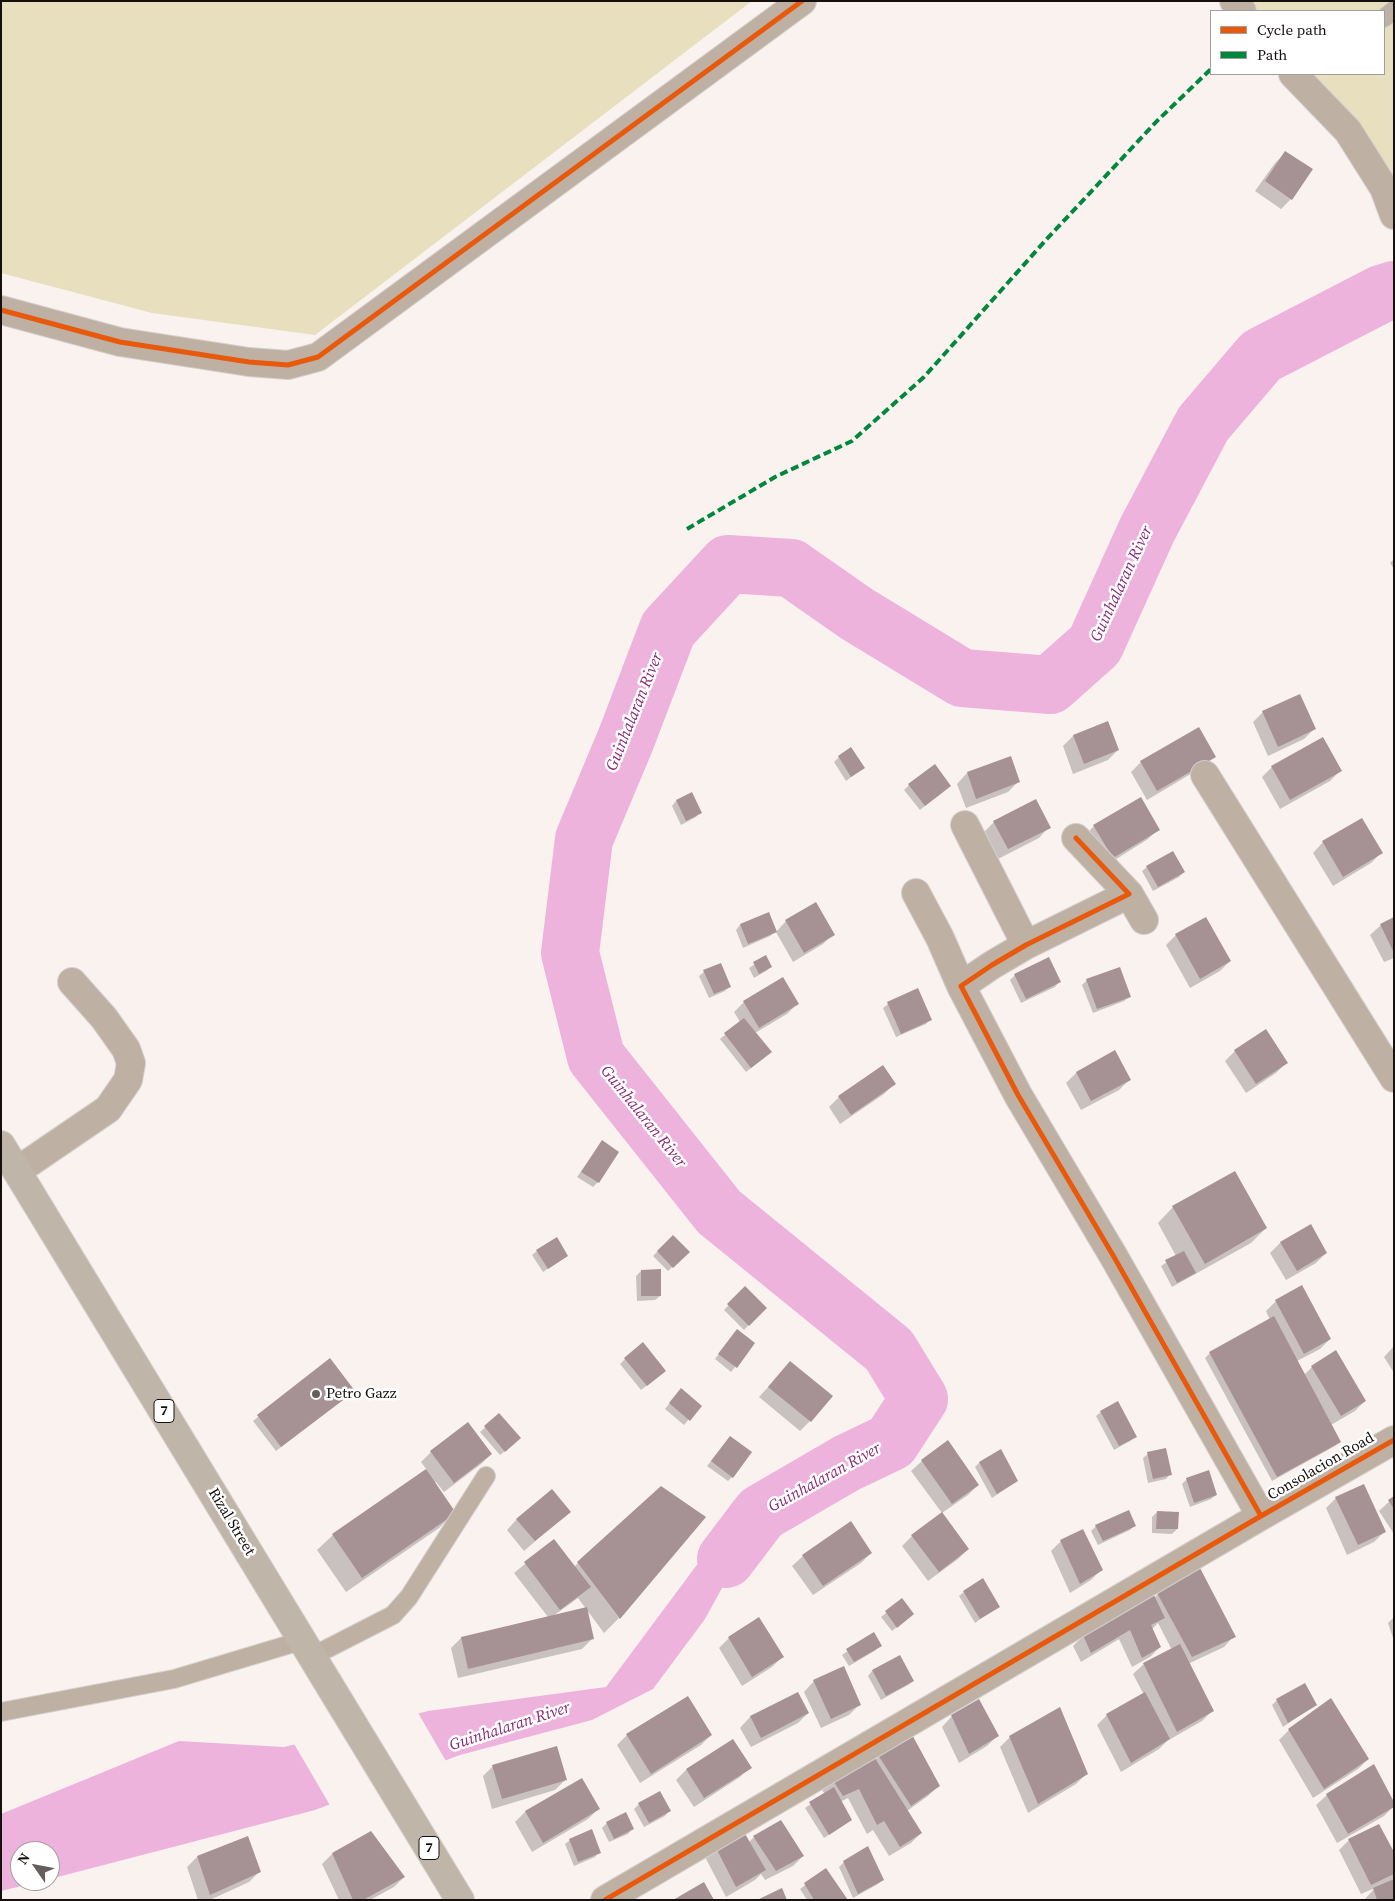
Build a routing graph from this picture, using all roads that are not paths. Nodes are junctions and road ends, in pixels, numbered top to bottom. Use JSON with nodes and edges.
{"nodes":[{"id":1,"x":802,"y":1,"type":"edge"},
{"id":2,"x":1301,"y":76,"type":"edge"},
{"id":3,"x":1394,"y":215,"type":"edge"},
{"id":4,"x":1,"y":310,"type":"edge"},
{"id":5,"x":1205,"y":776,"type":"dead end"},
{"id":6,"x":965,"y":826,"type":"dead end"},
{"id":7,"x":1076,"y":838,"type":"dead end"},
{"id":8,"x":916,"y":893,"type":"dead end"},
{"id":9,"x":1129,"y":894,"type":"junction"},
{"id":10,"x":1144,"y":920,"type":"dead end"},
{"id":11,"x":1026,"y":945,"type":"junction"},
{"id":12,"x":72,"y":982,"type":"dead end"},
{"id":13,"x":961,"y":986,"type":"junction"},
{"id":14,"x":1394,"y":1078,"type":"edge"},
{"id":15,"x":1,"y":1145,"type":"edge"},
{"id":16,"x":17,"y":1171,"type":"junction"},
{"id":17,"x":1394,"y":1440,"type":"edge"},
{"id":18,"x":486,"y":1476,"type":"dead end"},
{"id":19,"x":1261,"y":1516,"type":"junction"},
{"id":20,"x":314,"y":1658,"type":"junction"},
{"id":21,"x":1,"y":1712,"type":"edge"},
{"id":22,"x":460,"y":1900,"type":"edge"},
{"id":23,"x":605,"y":1900,"type":"edge"}],
"edges":[{"from":1,"to":4,"type":"street"},
{"from":2,"to":3,"type":"street"},
{"from":5,"to":14,"type":"street"},
{"from":6,"to":11,"type":"street"},
{"from":7,"to":9,"type":"street"},
{"from":8,"to":13,"type":"street"},
{"from":9,"to":10,"type":"street"},
{"from":9,"to":11,"type":"street"},
{"from":11,"to":13,"type":"street"},
{"from":12,"to":16,"type":"street"},
{"from":13,"to":19,"type":"street"},
{"from":15,"to":16,"type":"main road","name":"Rizal Street","number":"7"},
{"from":16,"to":20,"type":"main road","name":"Rizal Street","number":"7"},
{"from":17,"to":19,"type":"street","name":"Consolacion Road"},
{"from":18,"to":20,"type":"lane"},
{"from":19,"to":23,"type":"street","name":"Consolacion Road"},
{"from":20,"to":21,"type":"lane"},
{"from":20,"to":22,"type":"main road","name":"Rizal Street","number":"7"}]}
